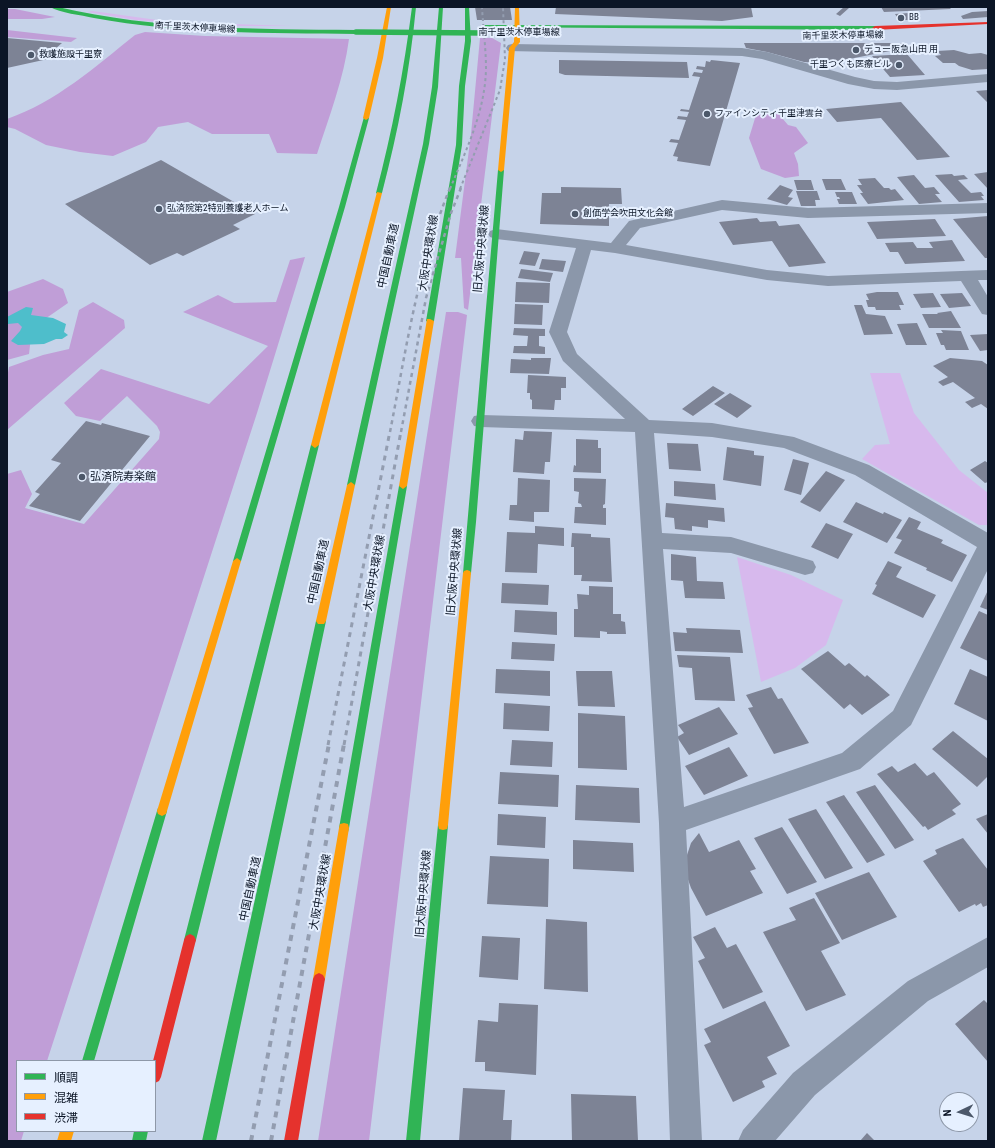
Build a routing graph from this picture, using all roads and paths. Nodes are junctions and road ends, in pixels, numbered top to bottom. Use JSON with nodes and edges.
{"nodes":[{"id":1,"x":52,"y":7,"type":"edge"},
{"id":2,"x":90,"y":7,"type":"edge"},
{"id":3,"x":388,"y":7,"type":"edge"},
{"id":4,"x":414,"y":7,"type":"edge"},
{"id":5,"x":441,"y":7,"type":"edge"},
{"id":6,"x":467,"y":7,"type":"edge"},
{"id":7,"x":517,"y":7,"type":"edge"},
{"id":8,"x":988,"y":23,"type":"edge"},
{"id":9,"x":357,"y":28,"type":"junction"},
{"id":10,"x":516,"y":29,"type":"junction"},
{"id":11,"x":988,"y":31,"type":"edge"},
{"id":12,"x":512,"y":48,"type":"junction"},
{"id":13,"x":988,"y":78,"type":"edge"},
{"id":14,"x":988,"y":208,"type":"edge"},
{"id":15,"x":496,"y":234,"type":"junction"},
{"id":16,"x":586,"y":244,"type":"junction"},
{"id":17,"x":615,"y":248,"type":"junction"},
{"id":18,"x":988,"y":275,"type":"edge"},
{"id":19,"x":967,"y":277,"type":"junction"},
{"id":20,"x":988,"y":310,"type":"edge"},
{"id":21,"x":481,"y":420,"type":"junction"},
{"id":22,"x":644,"y":426,"type":"junction"},
{"id":23,"x":652,"y":540,"type":"junction"},
{"id":24,"x":988,"y":543,"type":"edge"},
{"id":25,"x":988,"y":547,"type":"edge"},
{"id":26,"x":805,"y":567,"type":"dead end"},
{"id":27,"x":672,"y":823,"type":"junction"},
{"id":28,"x":988,"y":951,"type":"edge"},
{"id":29,"x":88,"y":1060,"type":"edge"},
{"id":30,"x":156,"y":1073,"type":"edge"},
{"id":31,"x":209,"y":1141,"type":"edge"},
{"id":32,"x":291,"y":1141,"type":"edge"},
{"id":33,"x":413,"y":1141,"type":"edge"},
{"id":34,"x":686,"y":1141,"type":"edge"},
{"id":35,"x":754,"y":1141,"type":"edge"}],
"edges":[{"from":1,"to":9,"type":"main road","name":"南千里茨木停車場線"},
{"from":2,"to":9,"type":"main road","name":"南千里茨木停車場線"},
{"from":3,"to":29,"type":"main road"},
{"from":4,"to":30,"type":"main road"},
{"from":5,"to":31,"type":"main road","name":"中国自動車道"},
{"from":6,"to":32,"type":"main road","name":"大阪中央環状線"},
{"from":7,"to":10,"type":"main road","name":"旧大阪中央環状線"},
{"from":8,"to":10,"type":"main road","name":"南千里茨木停車場線"},
{"from":9,"to":10,"type":"main road","name":"南千里茨木停車場線","bridge":true},
{"from":10,"to":11,"type":"main road","name":"南千里茨木停車場線"},
{"from":10,"to":12,"type":"main road","name":"旧大阪中央環状線"},
{"from":12,"to":13,"type":"street"},
{"from":12,"to":15,"type":"main road","name":"旧大阪中央環状線"},
{"from":14,"to":17,"type":"street"},
{"from":15,"to":16,"type":"street"},
{"from":15,"to":21,"type":"main road","name":"旧大阪中央環状線"},
{"from":16,"to":17,"type":"street"},
{"from":16,"to":22,"type":"street"},
{"from":17,"to":19,"type":"street"},
{"from":18,"to":19,"type":"street"},
{"from":19,"to":20,"type":"street"},
{"from":21,"to":22,"type":"street"},
{"from":21,"to":33,"type":"main road","name":"旧大阪中央環状線"},
{"from":22,"to":23,"type":"street"},
{"from":22,"to":24,"type":"street"},
{"from":23,"to":26,"type":"street"},
{"from":23,"to":27,"type":"street"},
{"from":25,"to":27,"type":"street"},
{"from":27,"to":34,"type":"street"},
{"from":28,"to":35,"type":"street"}]}
